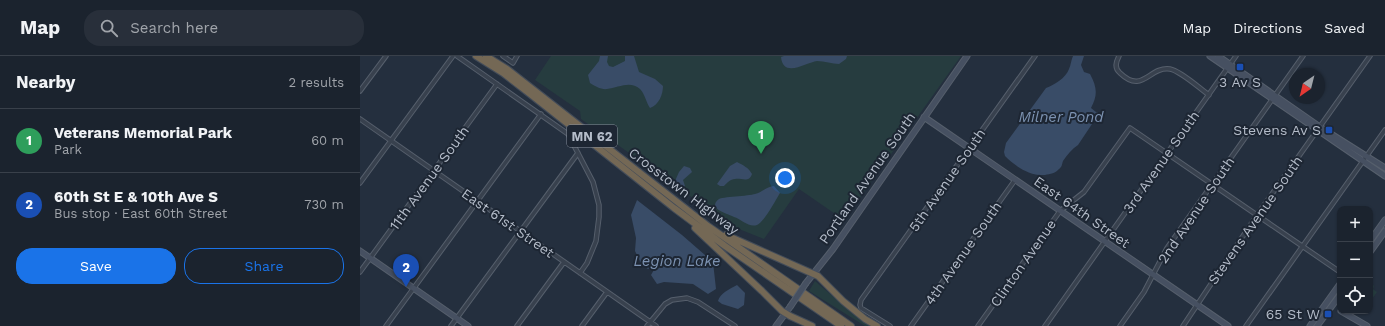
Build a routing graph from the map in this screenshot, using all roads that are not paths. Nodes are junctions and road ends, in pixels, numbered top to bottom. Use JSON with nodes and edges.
{"nodes":[{"id":1,"x":386,"y":56,"type":"edge"},
{"id":2,"x":454,"y":56,"type":"edge"},
{"id":3,"x":457,"y":56,"type":"edge"},
{"id":4,"x":476,"y":56,"type":"edge"},
{"id":5,"x":486,"y":56,"type":"edge"},
{"id":6,"x":503,"y":56,"type":"edge"},
{"id":7,"x":518,"y":56,"type":"edge"},
{"id":8,"x":967,"y":56,"type":"edge"},
{"id":9,"x":1035,"y":56,"type":"edge"},
{"id":10,"x":1119,"y":56,"type":"edge"},
{"id":11,"x":1210,"y":56,"type":"edge"},
{"id":12,"x":1218,"y":56,"type":"edge"},
{"id":13,"x":1236,"y":56,"type":"edge"},
{"id":14,"x":1303,"y":56,"type":"edge"},
{"id":15,"x":1370,"y":56,"type":"edge"},
{"id":16,"x":1229,"y":66,"type":"junction"},
{"id":17,"x":497,"y":84,"type":"junction"},
{"id":18,"x":360,"y":91,"type":"edge"},
{"id":19,"x":1209,"y":95,"type":"junction"},
{"id":20,"x":1274,"y":97,"type":"junction"},
{"id":21,"x":541,"y":114,"type":"junction"},
{"id":22,"x":924,"y":117,"type":"junction"},
{"id":23,"x":360,"y":119,"type":"edge"},
{"id":24,"x":1319,"y":128,"type":"junction"},
{"id":25,"x":1385,"y":130,"type":"edge"},
{"id":26,"x":391,"y":141,"type":"junction"},
{"id":27,"x":969,"y":149,"type":"junction"},
{"id":28,"x":578,"y":153,"type":"junction"},
{"id":29,"x":1167,"y":154,"type":"junction"},
{"id":30,"x":1366,"y":156,"type":"junction"},
{"id":31,"x":1363,"y":161,"type":"junction"},
{"id":32,"x":1385,"y":168,"type":"edge"},
{"id":33,"x":434,"y":171,"type":"junction"},
{"id":34,"x":1385,"y":176,"type":"edge"},
{"id":35,"x":1014,"y":180,"type":"junction"},
{"id":36,"x":360,"y":183,"type":"edge"},
{"id":37,"x":1212,"y":184,"type":"junction"},
{"id":38,"x":477,"y":201,"type":"junction"},
{"id":39,"x":674,"y":208,"type":"junction"},
{"id":40,"x":1060,"y":210,"type":"junction"},
{"id":41,"x":1257,"y":215,"type":"junction"},
{"id":42,"x":1385,"y":220,"type":"edge"},
{"id":43,"x":708,"y":226,"type":"junction"},
{"id":44,"x":520,"y":231,"type":"junction"},
{"id":45,"x":1385,"y":231,"type":"edge"},
{"id":46,"x":1373,"y":236,"type":"edge"},
{"id":47,"x":1373,"y":240,"type":"edge"},
{"id":48,"x":1105,"y":242,"type":"junction"},
{"id":49,"x":1378,"y":242,"type":"junction"},
{"id":50,"x":1302,"y":246,"type":"junction"},
{"id":51,"x":1373,"y":248,"type":"edge"},
{"id":52,"x":360,"y":251,"type":"edge"},
{"id":53,"x":370,"y":258,"type":"junction"},
{"id":54,"x":564,"y":262,"type":"junction"},
{"id":55,"x":1337,"y":270,"type":"edge"},
{"id":56,"x":360,"y":272,"type":"edge"},
{"id":57,"x":580,"y":273,"type":"junction"},
{"id":58,"x":813,"y":274,"type":"junction"},
{"id":59,"x":1153,"y":275,"type":"junction"},
{"id":60,"x":414,"y":288,"type":"junction"},
{"id":61,"x":1337,"y":288,"type":"edge"},
{"id":62,"x":607,"y":292,"type":"junction"},
{"id":63,"x":1337,"y":299,"type":"edge"},
{"id":64,"x":1327,"y":302,"type":"junction"},
{"id":65,"x":1196,"y":305,"type":"junction"},
{"id":66,"x":1332,"y":305,"type":"junction"},
{"id":67,"x":1337,"y":308,"type":"edge"},
{"id":68,"x":785,"y":314,"type":"junction"},
{"id":69,"x":836,"y":314,"type":"junction"},
{"id":70,"x":1346,"y":314,"type":"edge"},
{"id":71,"x":457,"y":318,"type":"junction"},
{"id":72,"x":650,"y":322,"type":"junction"},
{"id":73,"x":386,"y":326,"type":"edge"},
{"id":74,"x":451,"y":326,"type":"edge"},
{"id":75,"x":468,"y":326,"type":"edge"},
{"id":76,"x":517,"y":326,"type":"edge"},
{"id":77,"x":582,"y":326,"type":"edge"},
{"id":78,"x":647,"y":326,"type":"edge"},
{"id":79,"x":656,"y":326,"type":"edge"},
{"id":80,"x":735,"y":326,"type":"edge"},
{"id":81,"x":776,"y":326,"type":"edge"},
{"id":82,"x":812,"y":326,"type":"edge"},
{"id":83,"x":841,"y":326,"type":"edge"},
{"id":84,"x":851,"y":326,"type":"edge"},
{"id":85,"x":858,"y":326,"type":"edge"},
{"id":86,"x":878,"y":326,"type":"edge"},
{"id":87,"x":890,"y":326,"type":"edge"},
{"id":88,"x":911,"y":326,"type":"edge"},
{"id":89,"x":978,"y":326,"type":"edge"},
{"id":90,"x":1046,"y":326,"type":"edge"},
{"id":91,"x":1120,"y":326,"type":"edge"},
{"id":92,"x":1183,"y":326,"type":"edge"},
{"id":93,"x":1228,"y":326,"type":"edge"},
{"id":94,"x":1246,"y":326,"type":"edge"},
{"id":95,"x":1310,"y":326,"type":"edge"},
{"id":96,"x":1317,"y":326,"type":"edge"},
{"id":97,"x":1367,"y":326,"type":"edge"}],
"edges":[{"from":1,"to":18,"type":"street"},
{"from":2,"to":26,"type":"street"},
{"from":3,"to":17,"type":"street"},
{"from":4,"to":39,"type":"highway","name":"Crosstown Highway","number":"MN 62"},
{"from":5,"to":43,"type":"highway","name":"Crosstown Highway","number":"MN 62"},
{"from":6,"to":7,"type":"street"},
{"from":8,"to":22,"type":"main road","name":"Portland Avenue South"},
{"from":9,"to":27,"type":"street","name":"5th Avenue South"},
{"from":10,"to":19,"type":"street"},
{"from":11,"to":16,"type":"main road"},
{"from":12,"to":16,"type":"main road"},
{"from":13,"to":16,"type":"street","name":"3rd Avenue South"},
{"from":14,"to":20,"type":"street","name":"2nd Avenue South"},
{"from":15,"to":24,"type":"street","name":"Stevens Avenue South"},
{"from":16,"to":19,"type":"street","name":"3rd Avenue South"},
{"from":16,"to":20,"type":"main road"},
{"from":17,"to":21,"type":"street"},
{"from":17,"to":33,"type":"street","name":"11th Avenue South"},
{"from":19,"to":29,"type":"street","name":"3rd Avenue South"},
{"from":20,"to":24,"type":"main road"},
{"from":20,"to":37,"type":"street","name":"2nd Avenue South"},
{"from":21,"to":28,"type":"street"},
{"from":21,"to":38,"type":"street"},
{"from":22,"to":27,"type":"main road","name":"East 64th Street"},
{"from":22,"to":58,"type":"main road","name":"Portland Avenue South"},
{"from":23,"to":26,"type":"street","name":"East 61st Street"},
{"from":24,"to":30,"type":"main road"},
{"from":24,"to":31,"type":"main road"},
{"from":24,"to":41,"type":"street","name":"Stevens Avenue South"},
{"from":25,"to":30,"type":"street"},
{"from":26,"to":33,"type":"street","name":"East 61st Street"},
{"from":26,"to":36,"type":"street"},
{"from":27,"to":35,"type":"main road","name":"East 64th Street"},
{"from":27,"to":87,"type":"street","name":"5th Avenue South"},
{"from":28,"to":44,"type":"street"},
{"from":28,"to":57,"type":"street"},
{"from":29,"to":37,"type":"street"},
{"from":29,"to":40,"type":"street","name":"Clinton Avenue"},
{"from":29,"to":48,"type":"street","name":"3rd Avenue South"},
{"from":30,"to":31,"type":"street"},
{"from":30,"to":32,"type":"main road"},
{"from":31,"to":34,"type":"main road"},
{"from":31,"to":50,"type":"street"},
{"from":33,"to":38,"type":"street","name":"East 61st Street"},
{"from":33,"to":53,"type":"street","name":"11th Avenue South"},
{"from":35,"to":40,"type":"main road","name":"East 64th Street"},
{"from":35,"to":88,"type":"street","name":"4th Avenue South"},
{"from":37,"to":41,"type":"street"},
{"from":37,"to":59,"type":"street","name":"2nd Avenue South"},
{"from":38,"to":44,"type":"street","name":"East 61st Street"},
{"from":38,"to":60,"type":"street"},
{"from":39,"to":68,"type":"highway"},
{"from":39,"to":83,"type":"highway","name":"Crosstown Highway","number":"MN 62"},
{"from":40,"to":48,"type":"main road","name":"East 64th Street"},
{"from":40,"to":89,"type":"street","name":"Clinton Avenue"},
{"from":41,"to":50,"type":"street"},
{"from":41,"to":65,"type":"street","name":"Stevens Avenue South"},
{"from":42,"to":46,"type":"main road"},
{"from":43,"to":58,"type":"highway"},
{"from":43,"to":69,"type":"highway","name":"Crosstown Highway","number":"MN 62"},
{"from":44,"to":54,"type":"street","name":"East 61st Street"},
{"from":44,"to":71,"type":"street"},
{"from":45,"to":49,"type":"main road"},
{"from":47,"to":49,"type":"main road"},
{"from":48,"to":59,"type":"main road","name":"East 64th Street"},
{"from":48,"to":90,"type":"street","name":"3rd Avenue South"},
{"from":49,"to":51,"type":"main road"},
{"from":50,"to":55,"type":"street"},
{"from":50,"to":94,"type":"street"},
{"from":52,"to":53,"type":"main road"},
{"from":53,"to":56,"type":"street","name":"11th Avenue South"},
{"from":53,"to":60,"type":"main road"},
{"from":54,"to":57,"type":"street","name":"East 61st Street"},
{"from":54,"to":76,"type":"street"},
{"from":57,"to":62,"type":"street","name":"East 61st Street"},
{"from":58,"to":68,"type":"main road","name":"Portland Avenue South","bridge":true},
{"from":58,"to":86,"type":"highway"},
{"from":59,"to":65,"type":"main road","name":"East 64th Street"},
{"from":59,"to":91,"type":"street","name":"2nd Avenue South"},
{"from":60,"to":71,"type":"main road"},
{"from":60,"to":73,"type":"street"},
{"from":61,"to":64,"type":"main road"},
{"from":62,"to":72,"type":"street","name":"East 61st Street"},
{"from":62,"to":77,"type":"street"},
{"from":63,"to":66,"type":"main road"},
{"from":64,"to":66,"type":"main road"},
{"from":64,"to":95,"type":"main road"},
{"from":65,"to":92,"type":"street","name":"Stevens Avenue South"},
{"from":65,"to":93,"type":"main road","name":"East 64th Street"},
{"from":66,"to":67,"type":"main road"},
{"from":66,"to":96,"type":"main road"},
{"from":68,"to":81,"type":"main road","name":"Portland Avenue South"},
{"from":68,"to":82,"type":"highway"},
{"from":69,"to":84,"type":"highway","name":"Crosstown Highway","number":"MN 62"},
{"from":69,"to":85,"type":"highway"},
{"from":70,"to":97,"type":"main road"},
{"from":71,"to":74,"type":"street"},
{"from":71,"to":75,"type":"main road"},
{"from":72,"to":78,"type":"street"},
{"from":72,"to":79,"type":"street","name":"East 61st Street"},
{"from":72,"to":80,"type":"street"}]}
